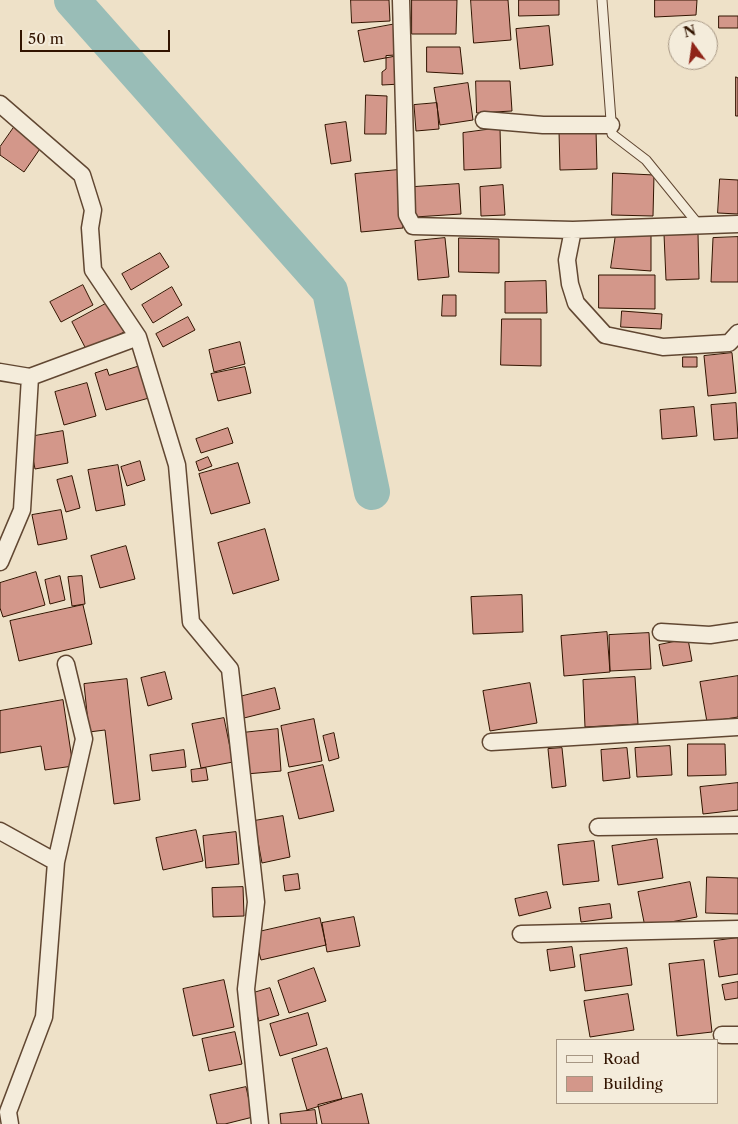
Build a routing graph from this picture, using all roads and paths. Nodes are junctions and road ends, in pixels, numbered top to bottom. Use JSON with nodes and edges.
{"nodes":[{"id":1,"x":401,"y":0,"type":"edge"},
{"id":2,"x":602,"y":0,"type":"edge"},
{"id":3,"x":0,"y":104,"type":"edge"},
{"id":4,"x":484,"y":120,"type":"dead end"},
{"id":5,"x":612,"y":125,"type":"junction"},
{"id":6,"x":698,"y":224,"type":"junction"},
{"id":7,"x":738,"y":224,"type":"edge"},
{"id":8,"x":572,"y":230,"type":"junction"},
{"id":9,"x":738,"y":333,"type":"edge"},
{"id":10,"x":138,"y":337,"type":"junction"},
{"id":11,"x":0,"y":372,"type":"edge"},
{"id":12,"x":30,"y":377,"type":"junction"},
{"id":13,"x":0,"y":562,"type":"edge"},
{"id":14,"x":738,"y":631,"type":"edge"},
{"id":15,"x":660,"y":632,"type":"dead end"},
{"id":16,"x":66,"y":664,"type":"dead end"},
{"id":17,"x":738,"y":726,"type":"edge"},
{"id":18,"x":491,"y":742,"type":"dead end"},
{"id":19,"x":738,"y":825,"type":"edge"},
{"id":20,"x":598,"y":827,"type":"dead end"},
{"id":21,"x":0,"y":831,"type":"edge"},
{"id":22,"x":56,"y":862,"type":"junction"},
{"id":23,"x":738,"y":929,"type":"edge"},
{"id":24,"x":522,"y":934,"type":"dead end"},
{"id":25,"x":10,"y":1124,"type":"edge"},
{"id":26,"x":260,"y":1124,"type":"edge"}],
"edges":[{"from":1,"to":8,"type":"street"},
{"from":2,"to":5,"type":"lane"},
{"from":3,"to":10,"type":"street"},
{"from":4,"to":5,"type":"street"},
{"from":5,"to":6,"type":"lane"},
{"from":6,"to":7,"type":"street"},
{"from":6,"to":8,"type":"street"},
{"from":8,"to":9,"type":"street"},
{"from":10,"to":12,"type":"street"},
{"from":10,"to":26,"type":"street"},
{"from":11,"to":12,"type":"street"},
{"from":12,"to":13,"type":"street"},
{"from":14,"to":15,"type":"street"},
{"from":16,"to":22,"type":"street"},
{"from":17,"to":18,"type":"street"},
{"from":19,"to":20,"type":"street"},
{"from":21,"to":22,"type":"street"},
{"from":22,"to":25,"type":"street"},
{"from":23,"to":24,"type":"street"}]}
